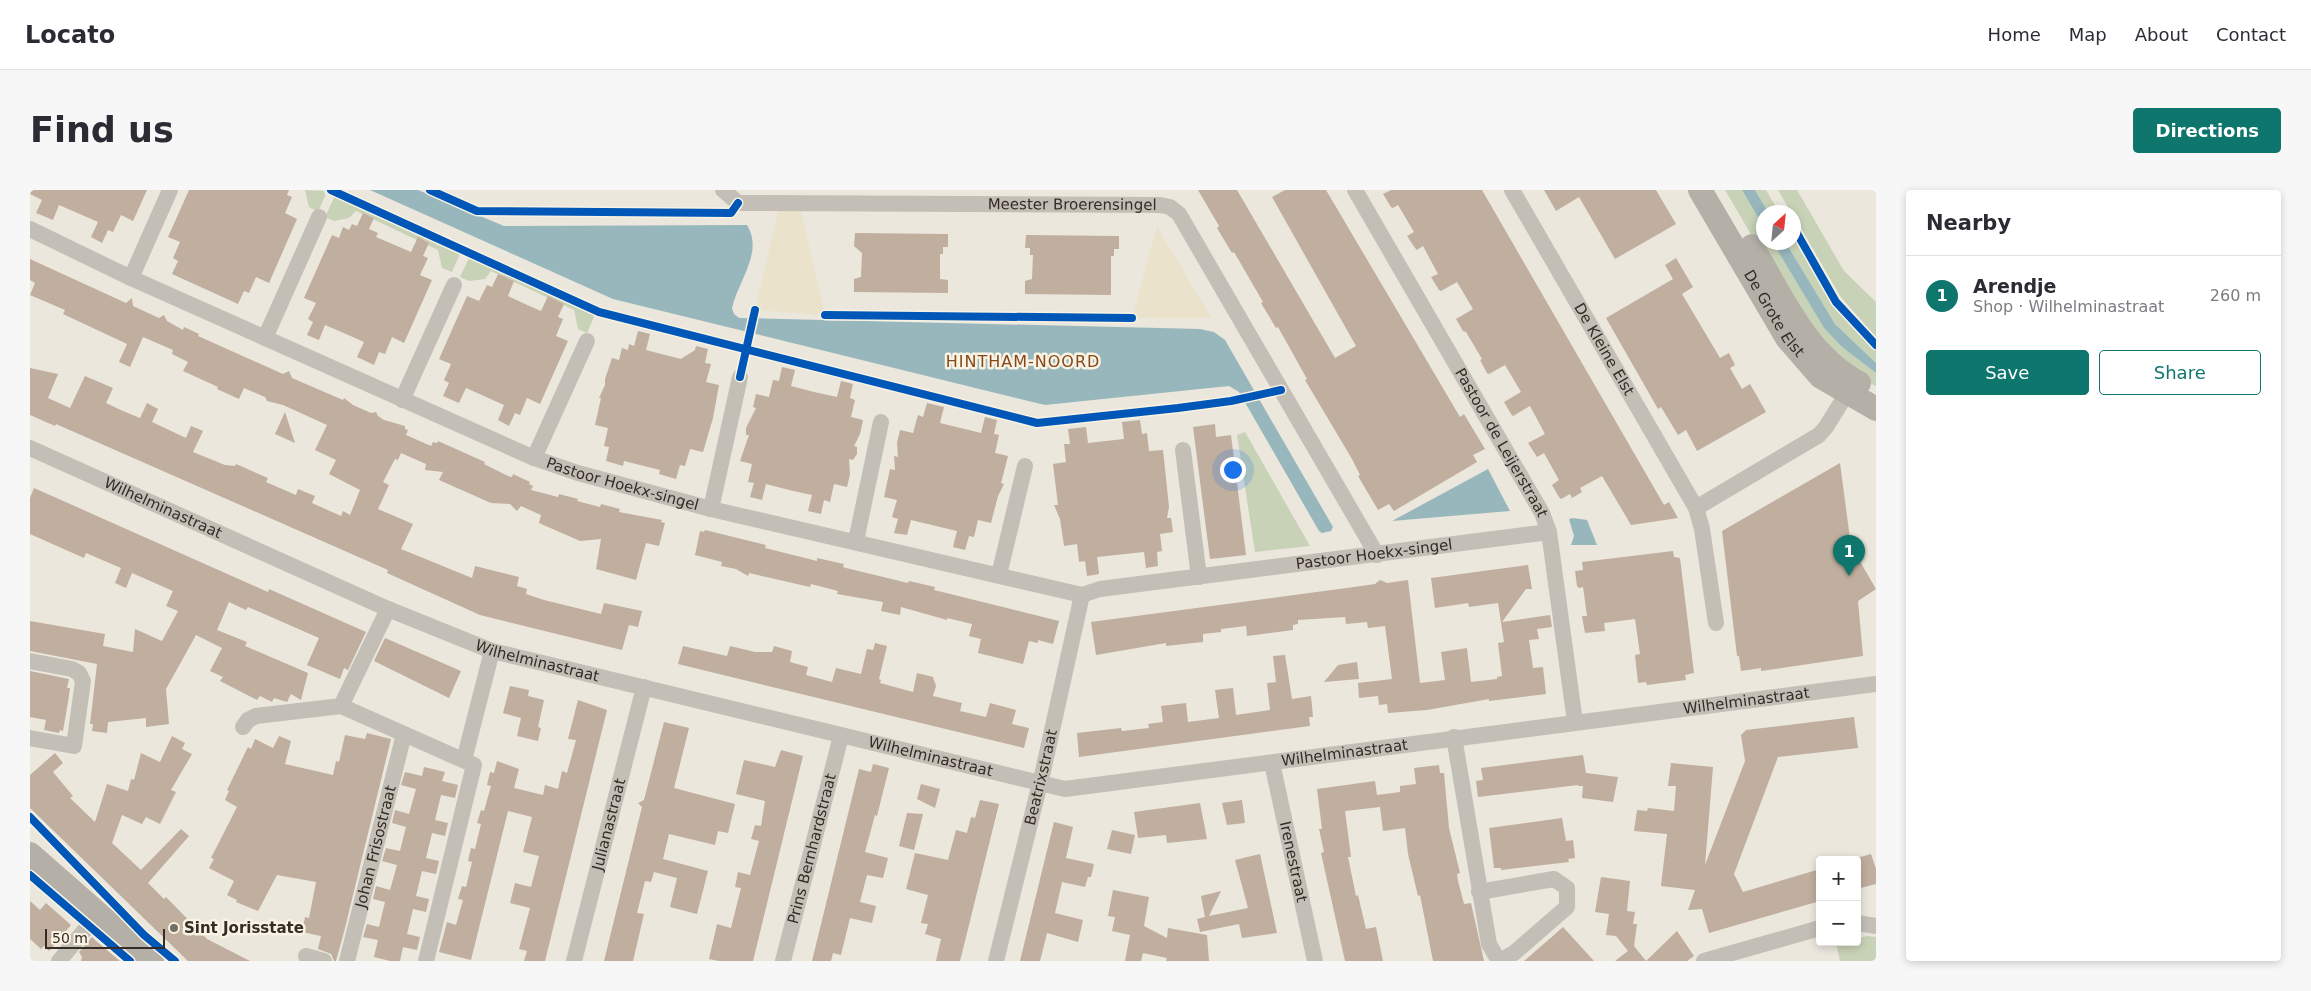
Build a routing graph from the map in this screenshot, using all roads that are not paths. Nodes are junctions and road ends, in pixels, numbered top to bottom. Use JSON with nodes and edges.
{"nodes":[{"id":1,"x":170,"y":190,"type":"edge"},
{"id":2,"x":724,"y":190,"type":"edge"},
{"id":3,"x":1355,"y":190,"type":"edge"},
{"id":4,"x":1512,"y":190,"type":"edge"},
{"id":5,"x":1700,"y":190,"type":"edge"},
{"id":6,"x":1718,"y":190,"type":"edge"},
{"id":7,"x":319,"y":217,"type":"dead end"},
{"id":8,"x":30,"y":229,"type":"edge"},
{"id":9,"x":131,"y":278,"type":"junction"},
{"id":10,"x":454,"y":285,"type":"dead end"},
{"id":11,"x":265,"y":338,"type":"junction"},
{"id":12,"x":586,"y":341,"type":"dead end"},
{"id":13,"x":740,"y":377,"type":"dead end"},
{"id":14,"x":1851,"y":387,"type":"junction"},
{"id":15,"x":1876,"y":392,"type":"edge"},
{"id":16,"x":402,"y":400,"type":"junction"},
{"id":17,"x":1876,"y":409,"type":"edge"},
{"id":18,"x":881,"y":422,"type":"dead end"},
{"id":19,"x":30,"y":448,"type":"edge"},
{"id":20,"x":1183,"y":450,"type":"dead end"},
{"id":21,"x":534,"y":458,"type":"junction"},
{"id":22,"x":1025,"y":466,"type":"dead end"},
{"id":23,"x":711,"y":508,"type":"junction"},
{"id":24,"x":1696,"y":508,"type":"junction"},
{"id":25,"x":1549,"y":532,"type":"junction"},
{"id":26,"x":856,"y":541,"type":"junction"},
{"id":27,"x":1377,"y":555,"type":"junction"},
{"id":28,"x":999,"y":575,"type":"junction"},
{"id":29,"x":1199,"y":577,"type":"junction"},
{"id":30,"x":1082,"y":595,"type":"junction"},
{"id":31,"x":388,"y":608,"type":"junction"},
{"id":32,"x":1716,"y":623,"type":"dead end"},
{"id":33,"x":492,"y":651,"type":"junction"},
{"id":34,"x":30,"y":661,"type":"edge"},
{"id":35,"x":1876,"y":684,"type":"edge"},
{"id":36,"x":644,"y":688,"type":"junction"},
{"id":37,"x":342,"y":706,"type":"junction"},
{"id":38,"x":1575,"y":722,"type":"junction"},
{"id":39,"x":243,"y":727,"type":"dead end"},
{"id":40,"x":404,"y":734,"type":"junction"},
{"id":41,"x":841,"y":736,"type":"junction"},
{"id":42,"x":1454,"y":737,"type":"junction"},
{"id":43,"x":30,"y":738,"type":"edge"},
{"id":44,"x":464,"y":760,"type":"junction"},
{"id":45,"x":1272,"y":763,"type":"junction"},
{"id":46,"x":1040,"y":784,"type":"junction"},
{"id":47,"x":30,"y":854,"type":"edge"},
{"id":48,"x":1478,"y":892,"type":"junction"},
{"id":49,"x":98,"y":914,"type":"junction"},
{"id":50,"x":1861,"y":924,"type":"edge"},
{"id":51,"x":1876,"y":926,"type":"edge"},
{"id":52,"x":1816,"y":929,"type":"edge"},
{"id":53,"x":306,"y":956,"type":"dead end"},
{"id":54,"x":59,"y":961,"type":"edge"},
{"id":55,"x":152,"y":961,"type":"edge"},
{"id":56,"x":324,"y":961,"type":"edge"},
{"id":57,"x":347,"y":961,"type":"edge"},
{"id":58,"x":426,"y":961,"type":"edge"},
{"id":59,"x":574,"y":961,"type":"edge"},
{"id":60,"x":783,"y":961,"type":"edge"},
{"id":61,"x":996,"y":961,"type":"edge"},
{"id":62,"x":1315,"y":961,"type":"edge"},
{"id":63,"x":1500,"y":961,"type":"edge"},
{"id":64,"x":1704,"y":961,"type":"edge"}],
"edges":[{"from":1,"to":9,"type":"street"},
{"from":2,"to":27,"type":"street","name":"Meester Broerensingel"},
{"from":3,"to":25,"type":"street","name":"Pastoor de Leijerstraat"},
{"from":4,"to":24,"type":"street","name":"De Kleine Elst"},
{"from":5,"to":14,"type":"main road","name":"De Grote Elst"},
{"from":6,"to":14,"type":"main road","name":"De Grote Elst"},
{"from":7,"to":11,"type":"street"},
{"from":8,"to":9,"type":"street","name":"Pastoor Hoekx-singel"},
{"from":9,"to":11,"type":"street","name":"Pastoor Hoekx-singel"},
{"from":10,"to":16,"type":"street"},
{"from":11,"to":16,"type":"street","name":"Pastoor Hoekx-singel"},
{"from":12,"to":21,"type":"street","name":"Pastoor Hoekx-singel"},
{"from":13,"to":23,"type":"street","name":"Pastoor Hoekx-singel"},
{"from":14,"to":15,"type":"main road","name":"De Grote Elst"},
{"from":14,"to":17,"type":"main road","name":"De Grote Elst"},
{"from":14,"to":24,"type":"street"},
{"from":16,"to":21,"type":"street","name":"Pastoor Hoekx-singel"},
{"from":18,"to":26,"type":"street"},
{"from":19,"to":31,"type":"street","name":"Wilhelminastraat"},
{"from":20,"to":29,"type":"street"},
{"from":21,"to":23,"type":"street","name":"Pastoor Hoekx-singel"},
{"from":22,"to":28,"type":"street"},
{"from":23,"to":26,"type":"street","name":"Pastoor Hoekx-singel"},
{"from":24,"to":32,"type":"street","name":"De Kleine Elst"},
{"from":25,"to":27,"type":"street","name":"Pastoor Hoekx-singel"},
{"from":25,"to":38,"type":"street","name":"Pastoor de Leijerstraat"},
{"from":26,"to":28,"type":"street","name":"Pastoor Hoekx-singel"},
{"from":27,"to":29,"type":"street","name":"Pastoor Hoekx-singel"},
{"from":28,"to":30,"type":"street","name":"Pastoor Hoekx-singel"},
{"from":29,"to":30,"type":"street","name":"Pastoor Hoekx-singel"},
{"from":30,"to":46,"type":"street","name":"Beatrixstraat"},
{"from":31,"to":33,"type":"street","name":"Wilhelminastraat"},
{"from":31,"to":37,"type":"street"},
{"from":33,"to":36,"type":"street","name":"Wilhelminastraat"},
{"from":33,"to":44,"type":"street"},
{"from":34,"to":43,"type":"street"},
{"from":35,"to":38,"type":"street","name":"Wilhelminastraat"},
{"from":36,"to":41,"type":"street","name":"Wilhelminastraat"},
{"from":36,"to":59,"type":"street","name":"Julianastraat"},
{"from":37,"to":39,"type":"street"},
{"from":37,"to":40,"type":"street"},
{"from":38,"to":42,"type":"street","name":"Wilhelminastraat"},
{"from":40,"to":44,"type":"street"},
{"from":40,"to":57,"type":"street","name":"Johan Frisostraat"},
{"from":41,"to":46,"type":"street","name":"Wilhelminastraat"},
{"from":41,"to":60,"type":"street","name":"Prins Bernhardstraat"},
{"from":42,"to":45,"type":"street","name":"Wilhelminastraat"},
{"from":42,"to":48,"type":"street"},
{"from":44,"to":58,"type":"street"},
{"from":45,"to":46,"type":"street","name":"Wilhelminastraat"},
{"from":45,"to":62,"type":"street","name":"Irenestraat"},
{"from":46,"to":61,"type":"street","name":"Beatrixstraat"},
{"from":47,"to":49,"type":"main road"},
{"from":48,"to":63,"type":"street"},
{"from":48,"to":63,"type":"street"},
{"from":49,"to":54,"type":"street"},
{"from":49,"to":55,"type":"main road"},
{"from":50,"to":51,"type":"street"},
{"from":52,"to":64,"type":"street"},
{"from":53,"to":56,"type":"street"}]}
